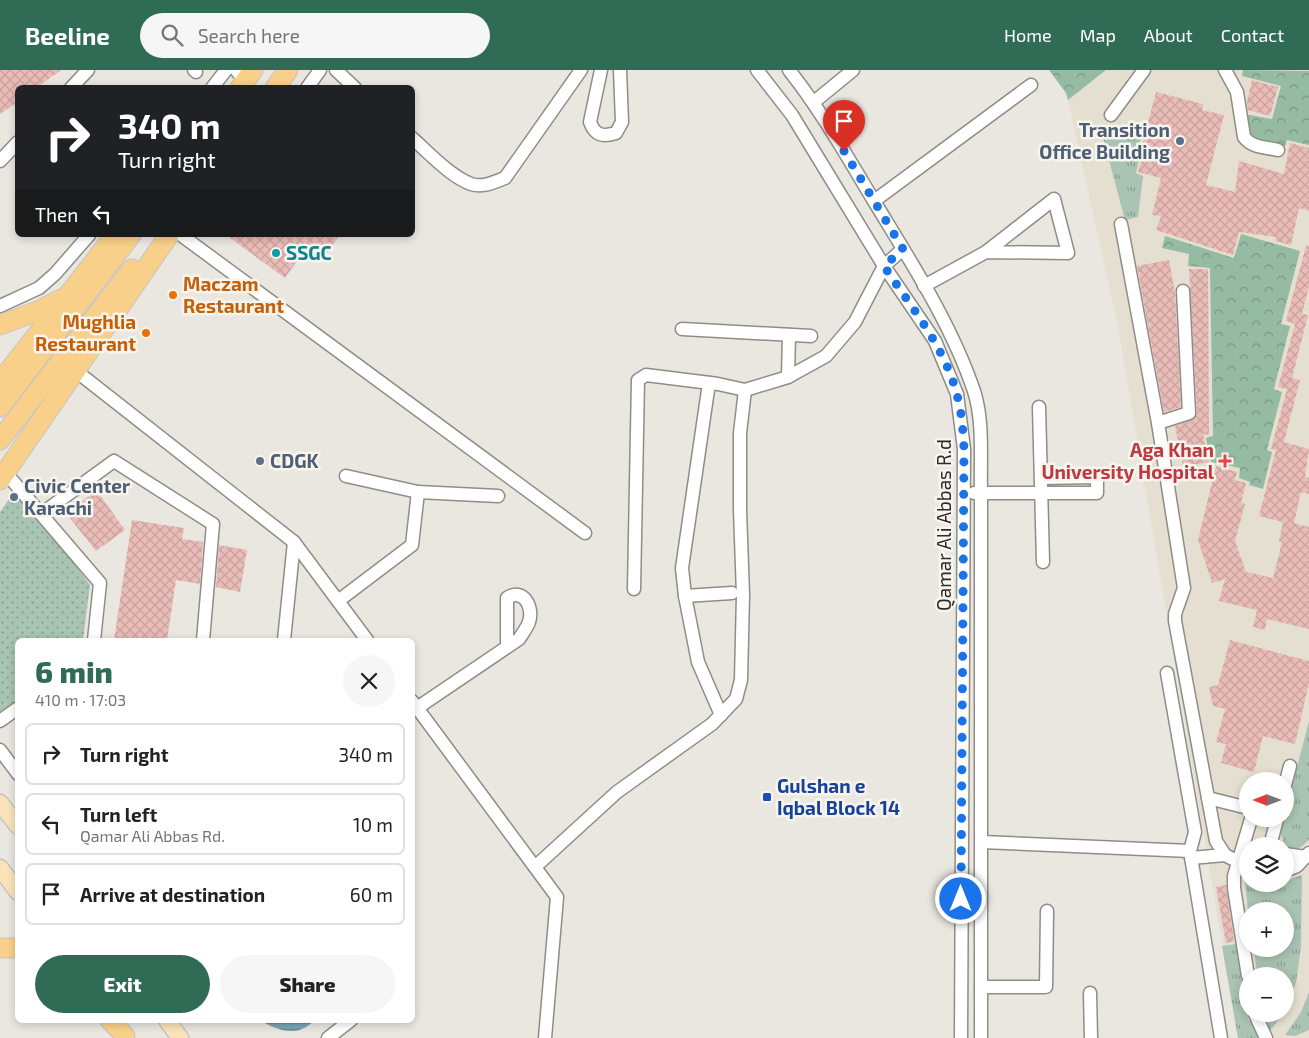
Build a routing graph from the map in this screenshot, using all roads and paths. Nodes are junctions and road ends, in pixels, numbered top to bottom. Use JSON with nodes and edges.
{"nodes":[{"id":1,"x":88,"y":70,"type":"edge"},
{"id":2,"x":226,"y":70,"type":"edge"},
{"id":3,"x":288,"y":70,"type":"edge"},
{"id":4,"x":320,"y":70,"type":"edge"},
{"id":5,"x":336,"y":70,"type":"edge"},
{"id":6,"x":581,"y":70,"type":"edge"},
{"id":7,"x":600,"y":70,"type":"edge"},
{"id":8,"x":620,"y":70,"type":"edge"},
{"id":9,"x":757,"y":70,"type":"edge"},
{"id":10,"x":789,"y":70,"type":"edge"},
{"id":11,"x":853,"y":70,"type":"edge"},
{"id":12,"x":1144,"y":70,"type":"edge"},
{"id":13,"x":1225,"y":70,"type":"edge"},
{"id":14,"x":74,"y":85,"type":"edge"},
{"id":15,"x":214,"y":85,"type":"edge"},
{"id":16,"x":277,"y":85,"type":"edge"},
{"id":17,"x":308,"y":85,"type":"edge"},
{"id":18,"x":353,"y":85,"type":"edge"},
{"id":19,"x":1031,"y":85,"type":"dead end"},
{"id":20,"x":814,"y":102,"type":"junction"},
{"id":21,"x":1111,"y":115,"type":"dead end"},
{"id":22,"x":415,"y":141,"type":"edge"},
{"id":23,"x":15,"y":145,"type":"edge"},
{"id":24,"x":1278,"y":150,"type":"dead end"},
{"id":25,"x":0,"y":160,"type":"edge"},
{"id":26,"x":874,"y":201,"type":"junction"},
{"id":27,"x":1121,"y":224,"type":"dead end"},
{"id":28,"x":87,"y":237,"type":"edge"},
{"id":29,"x":113,"y":237,"type":"edge"},
{"id":30,"x":129,"y":237,"type":"edge"},
{"id":31,"x":157,"y":237,"type":"edge"},
{"id":32,"x":168,"y":237,"type":"edge"},
{"id":33,"x":184,"y":237,"type":"edge"},
{"id":34,"x":903,"y":249,"type":"junction"},
{"id":35,"x":986,"y":252,"type":"junction"},
{"id":36,"x":884,"y":266,"type":"junction"},
{"id":37,"x":924,"y":286,"type":"junction"},
{"id":38,"x":1183,"y":291,"type":"dead end"},
{"id":39,"x":68,"y":295,"type":"junction"},
{"id":40,"x":0,"y":306,"type":"edge"},
{"id":41,"x":0,"y":325,"type":"edge"},
{"id":42,"x":682,"y":329,"type":"dead end"},
{"id":43,"x":789,"y":335,"type":"junction"},
{"id":44,"x":811,"y":336,"type":"dead end"},
{"id":45,"x":76,"y":371,"type":"junction"},
{"id":46,"x":788,"y":377,"type":"junction"},
{"id":47,"x":0,"y":382,"type":"edge"},
{"id":48,"x":709,"y":383,"type":"junction"},
{"id":49,"x":745,"y":390,"type":"junction"},
{"id":50,"x":0,"y":407,"type":"edge"},
{"id":51,"x":1039,"y":408,"type":"dead end"},
{"id":52,"x":1158,"y":423,"type":"junction"},
{"id":53,"x":0,"y":440,"type":"edge"},
{"id":54,"x":2,"y":476,"type":"edge"},
{"id":55,"x":346,"y":476,"type":"dead end"},
{"id":56,"x":1041,"y":478,"type":"junction"},
{"id":57,"x":418,"y":492,"type":"junction"},
{"id":58,"x":964,"y":492,"type":"junction"},
{"id":59,"x":981,"y":493,"type":"junction"},
{"id":60,"x":1041,"y":493,"type":"junction"},
{"id":61,"x":498,"y":496,"type":"dead end"},
{"id":62,"x":41,"y":514,"type":"junction"},
{"id":63,"x":585,"y":533,"type":"dead end"},
{"id":64,"x":294,"y":542,"type":"junction"},
{"id":65,"x":1043,"y":562,"type":"dead end"},
{"id":66,"x":634,"y":589,"type":"dead end"},
{"id":67,"x":732,"y":593,"type":"dead end"},
{"id":68,"x":685,"y":596,"type":"junction"},
{"id":69,"x":338,"y":601,"type":"junction"},
{"id":70,"x":94,"y":638,"type":"edge"},
{"id":71,"x":203,"y":638,"type":"edge"},
{"id":72,"x":284,"y":638,"type":"edge"},
{"id":73,"x":366,"y":638,"type":"edge"},
{"id":74,"x":507,"y":647,"type":"dead end"},
{"id":75,"x":1167,"y":673,"type":"dead end"},
{"id":76,"x":415,"y":704,"type":"edge"},
{"id":77,"x":15,"y":710,"type":"edge"},
{"id":78,"x":721,"y":715,"type":"junction"},
{"id":79,"x":0,"y":721,"type":"edge"},
{"id":80,"x":0,"y":750,"type":"edge"},
{"id":81,"x":1290,"y":766,"type":"dead end"},
{"id":82,"x":15,"y":770,"type":"edge"},
{"id":83,"x":1288,"y":772,"type":"edge"},
{"id":84,"x":1208,"y":798,"type":"junction"},
{"id":85,"x":0,"y":803,"type":"edge"},
{"id":86,"x":1239,"y":806,"type":"edge"},
{"id":87,"x":15,"y":822,"type":"edge"},
{"id":88,"x":982,"y":842,"type":"junction"},
{"id":89,"x":1294,"y":854,"type":"edge"},
{"id":90,"x":1191,"y":855,"type":"junction"},
{"id":91,"x":1225,"y":855,"type":"junction"},
{"id":92,"x":1307,"y":855,"type":"edge"},
{"id":93,"x":1239,"y":860,"type":"edge"},
{"id":94,"x":536,"y":866,"type":"junction"},
{"id":95,"x":1294,"y":867,"type":"edge"},
{"id":96,"x":0,"y":868,"type":"edge"},
{"id":97,"x":1239,"y":873,"type":"edge"},
{"id":98,"x":15,"y":888,"type":"edge"},
{"id":99,"x":1047,"y":911,"type":"dead end"},
{"id":100,"x":0,"y":948,"type":"edge"},
{"id":101,"x":15,"y":948,"type":"edge"},
{"id":102,"x":1247,"y":967,"type":"edge"},
{"id":103,"x":981,"y":987,"type":"junction"},
{"id":104,"x":1090,"y":993,"type":"dead end"},
{"id":105,"x":1259,"y":1022,"type":"edge"},
{"id":106,"x":114,"y":1023,"type":"edge"},
{"id":107,"x":169,"y":1023,"type":"edge"},
{"id":108,"x":347,"y":1023,"type":"edge"},
{"id":109,"x":1264,"y":1034,"type":"edge"},
{"id":110,"x":126,"y":1037,"type":"edge"},
{"id":111,"x":180,"y":1038,"type":"edge"},
{"id":112,"x":328,"y":1038,"type":"edge"},
{"id":113,"x":545,"y":1038,"type":"edge"},
{"id":114,"x":961,"y":1038,"type":"edge"},
{"id":115,"x":981,"y":1038,"type":"edge"},
{"id":116,"x":1091,"y":1038,"type":"edge"},
{"id":117,"x":1221,"y":1038,"type":"edge"}],
"edges":[{"from":1,"to":14,"type":"street"},
{"from":2,"to":15,"type":"street"},
{"from":3,"to":16,"type":"highway"},
{"from":4,"to":17,"type":"street"},
{"from":5,"to":18,"type":"street"},
{"from":6,"to":22,"type":"street"},
{"from":7,"to":8,"type":"street"},
{"from":9,"to":36,"type":"street","name":"Qamar Ali Abbas R.d"},
{"from":10,"to":20,"type":"street"},
{"from":11,"to":20,"type":"street"},
{"from":12,"to":21,"type":"street"},
{"from":13,"to":24,"type":"street"},
{"from":19,"to":26,"type":"street"},
{"from":20,"to":26,"type":"street"},
{"from":23,"to":25,"type":"street"},
{"from":26,"to":34,"type":"street"},
{"from":27,"to":52,"type":"street"},
{"from":28,"to":40,"type":"street"},
{"from":29,"to":39,"type":"highway"},
{"from":30,"to":50,"type":"highway"},
{"from":31,"to":53,"type":"highway"},
{"from":32,"to":45,"type":"highway"},
{"from":33,"to":63,"type":"street"},
{"from":34,"to":36,"type":"street"},
{"from":34,"to":37,"type":"street"},
{"from":35,"to":35,"type":"street"},
{"from":35,"to":37,"type":"street"},
{"from":36,"to":46,"type":"street"},
{"from":36,"to":58,"type":"street","name":"Qamar Ali Abbas R.d"},
{"from":37,"to":59,"type":"street"},
{"from":38,"to":52,"type":"street"},
{"from":39,"to":41,"type":"highway"},
{"from":39,"to":47,"type":"highway"},
{"from":42,"to":43,"type":"street"},
{"from":43,"to":44,"type":"street"},
{"from":43,"to":46,"type":"street"},
{"from":45,"to":54,"type":"highway"},
{"from":45,"to":64,"type":"street"},
{"from":46,"to":49,"type":"street"},
{"from":48,"to":49,"type":"street"},
{"from":48,"to":66,"type":"street"},
{"from":48,"to":68,"type":"street"},
{"from":49,"to":78,"type":"street"},
{"from":51,"to":56,"type":"street"},
{"from":52,"to":84,"type":"street"},
{"from":54,"to":62,"type":"street"},
{"from":55,"to":57,"type":"street"},
{"from":56,"to":60,"type":"street"},
{"from":56,"to":60,"type":"street"},
{"from":57,"to":61,"type":"street"},
{"from":57,"to":69,"type":"street"},
{"from":58,"to":59,"type":"street"},
{"from":58,"to":114,"type":"street","name":"Qamar Ali Abbas R.d"},
{"from":59,"to":60,"type":"street"},
{"from":59,"to":88,"type":"street"},
{"from":60,"to":65,"type":"street"},
{"from":62,"to":70,"type":"street"},
{"from":62,"to":71,"type":"street"},
{"from":64,"to":69,"type":"street"},
{"from":64,"to":72,"type":"street"},
{"from":67,"to":68,"type":"street"},
{"from":68,"to":78,"type":"street"},
{"from":69,"to":73,"type":"street"},
{"from":74,"to":76,"type":"street"},
{"from":75,"to":90,"type":"street"},
{"from":76,"to":94,"type":"street"},
{"from":77,"to":79,"type":"street"},
{"from":78,"to":94,"type":"street"},
{"from":80,"to":82,"type":"street"},
{"from":81,"to":83,"type":"street"},
{"from":84,"to":86,"type":"street"},
{"from":84,"to":91,"type":"street"},
{"from":85,"to":87,"type":"main road"},
{"from":88,"to":90,"type":"street"},
{"from":88,"to":103,"type":"street"},
{"from":89,"to":92,"type":"street"},
{"from":90,"to":91,"type":"street"},
{"from":90,"to":117,"type":"street"},
{"from":91,"to":93,"type":"street"},
{"from":92,"to":95,"type":"street"},
{"from":94,"to":113,"type":"street"},
{"from":96,"to":98,"type":"main road"},
{"from":97,"to":102,"type":"street"},
{"from":99,"to":103,"type":"street"},
{"from":100,"to":101,"type":"highway"},
{"from":103,"to":115,"type":"street"},
{"from":104,"to":116,"type":"street"},
{"from":105,"to":109,"type":"street"},
{"from":106,"to":110,"type":"highway"},
{"from":107,"to":111,"type":"main road"},
{"from":108,"to":112,"type":"street"}]}
